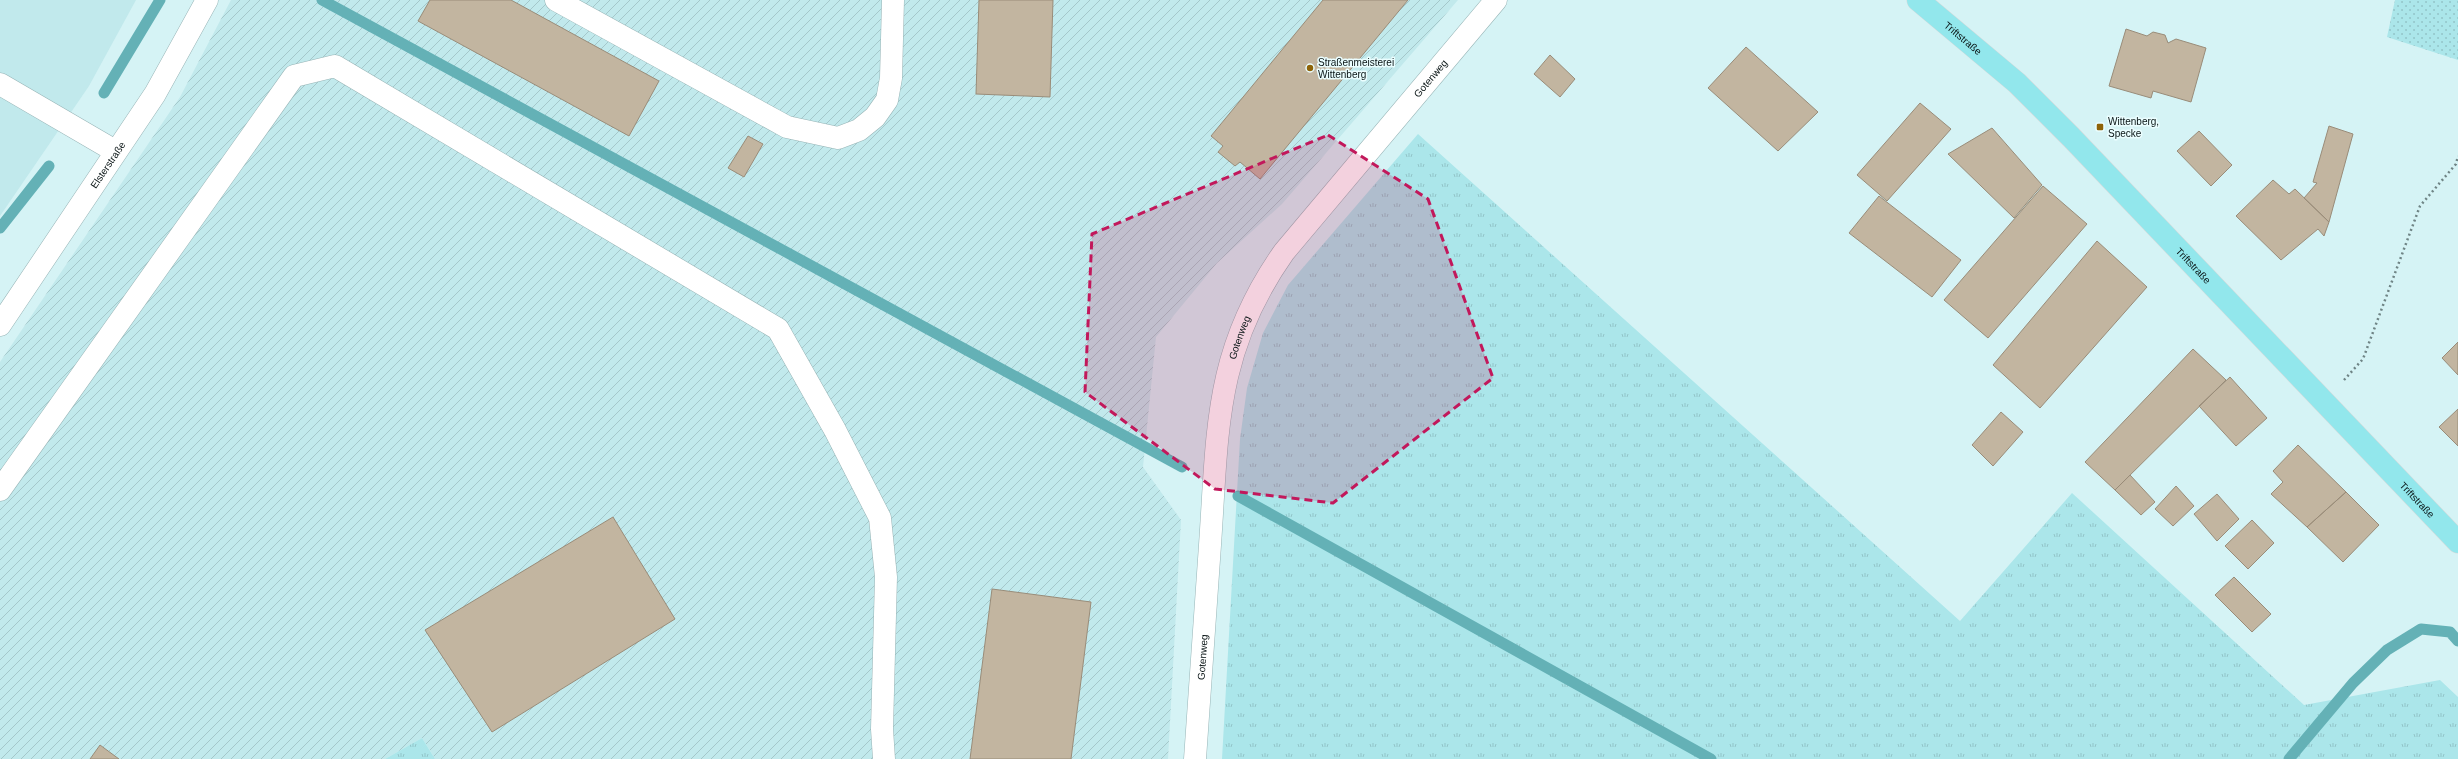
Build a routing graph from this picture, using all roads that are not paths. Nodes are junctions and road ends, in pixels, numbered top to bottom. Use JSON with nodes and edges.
{"nodes":[{"id":1,"x":207,"y":0,"type":"edge"},
{"id":2,"x":556,"y":0,"type":"edge"},
{"id":3,"x":893,"y":0,"type":"edge"},
{"id":4,"x":1496,"y":0,"type":"edge"},
{"id":5,"x":1918,"y":0,"type":"edge"},
{"id":6,"x":0,"y":84,"type":"edge"},
{"id":7,"x":115,"y":151,"type":"junction"},
{"id":8,"x":0,"y":325,"type":"edge"},
{"id":9,"x":0,"y":490,"type":"edge"},
{"id":10,"x":2458,"y":542,"type":"edge"},
{"id":11,"x":884,"y":759,"type":"edge"},
{"id":12,"x":1195,"y":759,"type":"edge"}],
"edges":[{"from":1,"to":7,"type":"street","name":"Elsterstraße"},
{"from":2,"to":3,"type":"street"},
{"from":4,"to":12,"type":"street","name":"Gotenweg"},
{"from":5,"to":10,"type":"main road","name":"Triftstraße"},
{"from":6,"to":7,"type":"street"},
{"from":7,"to":8,"type":"street","name":"Elsterstraße"},
{"from":9,"to":11,"type":"street"}]}
